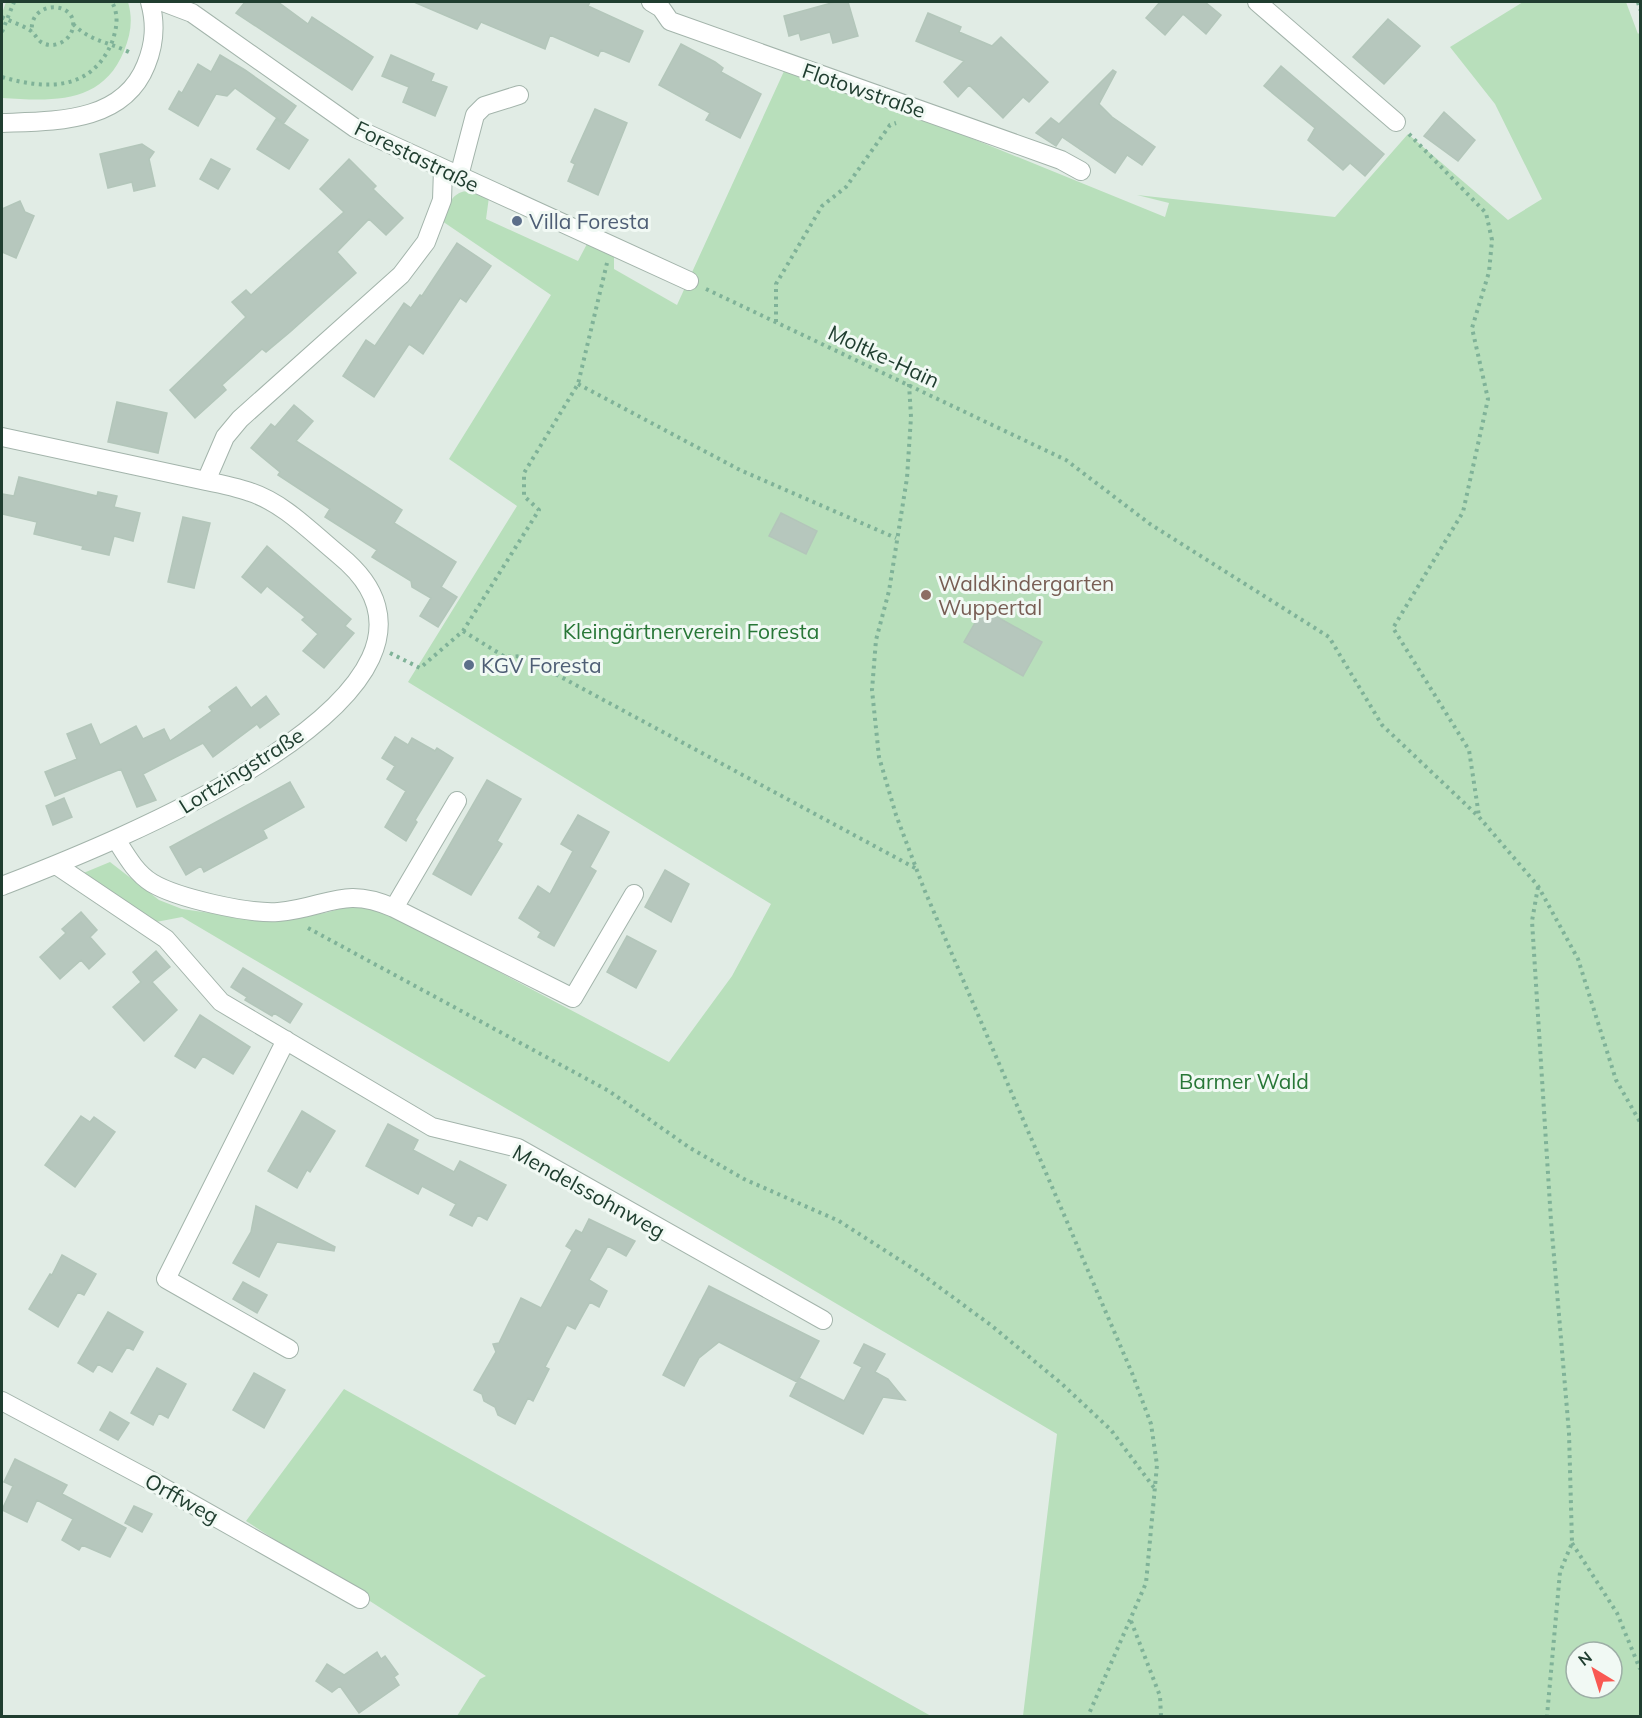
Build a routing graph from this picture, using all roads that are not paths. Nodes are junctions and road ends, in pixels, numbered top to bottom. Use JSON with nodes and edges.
{"nodes":[{"id":1,"x":150,"y":2,"type":"edge"},
{"id":2,"x":163,"y":2,"type":"edge"},
{"id":3,"x":651,"y":2,"type":"edge"},
{"id":4,"x":1257,"y":2,"type":"edge"},
{"id":5,"x":519,"y":95,"type":"dead end"},
{"id":6,"x":1396,"y":122,"type":"road end"},
{"id":7,"x":2,"y":123,"type":"edge"},
{"id":8,"x":1081,"y":171,"type":"dead end"},
{"id":9,"x":451,"y":173,"type":"junction"},
{"id":10,"x":689,"y":281,"type":"road end"},
{"id":11,"x":2,"y":437,"type":"edge"},
{"id":12,"x":206,"y":481,"type":"junction"},
{"id":13,"x":457,"y":801,"type":"dead end"},
{"id":14,"x":117,"y":841,"type":"junction"},
{"id":15,"x":56,"y":865,"type":"junction"},
{"id":16,"x":2,"y":886,"type":"edge"},
{"id":17,"x":634,"y":894,"type":"dead end"},
{"id":18,"x":394,"y":908,"type":"junction"},
{"id":19,"x":286,"y":1040,"type":"junction"},
{"id":20,"x":823,"y":1320,"type":"dead end"},
{"id":21,"x":290,"y":1349,"type":"dead end"},
{"id":22,"x":2,"y":1401,"type":"edge"},
{"id":23,"x":360,"y":1599,"type":"dead end"}],
"edges":[{"from":1,"to":7,"type":"street"},
{"from":2,"to":9,"type":"street","name":"Forestastraße"},
{"from":3,"to":8,"type":"street","name":"Flotowstraße"},
{"from":4,"to":6,"type":"street"},
{"from":5,"to":9,"type":"street"},
{"from":9,"to":10,"type":"street","name":"Forestastraße"},
{"from":9,"to":12,"type":"street"},
{"from":11,"to":12,"type":"street","name":"Lortzingstraße"},
{"from":12,"to":14,"type":"street","name":"Lortzingstraße"},
{"from":13,"to":18,"type":"street"},
{"from":14,"to":15,"type":"street","name":"Lortzingstraße"},
{"from":14,"to":18,"type":"street"},
{"from":15,"to":16,"type":"street","name":"Lortzingstraße"},
{"from":15,"to":19,"type":"street","name":"Mendelssohnweg"},
{"from":17,"to":18,"type":"street"},
{"from":19,"to":20,"type":"street","name":"Mendelssohnweg"},
{"from":19,"to":21,"type":"street"},
{"from":22,"to":23,"type":"street","name":"Orffweg"}]}
